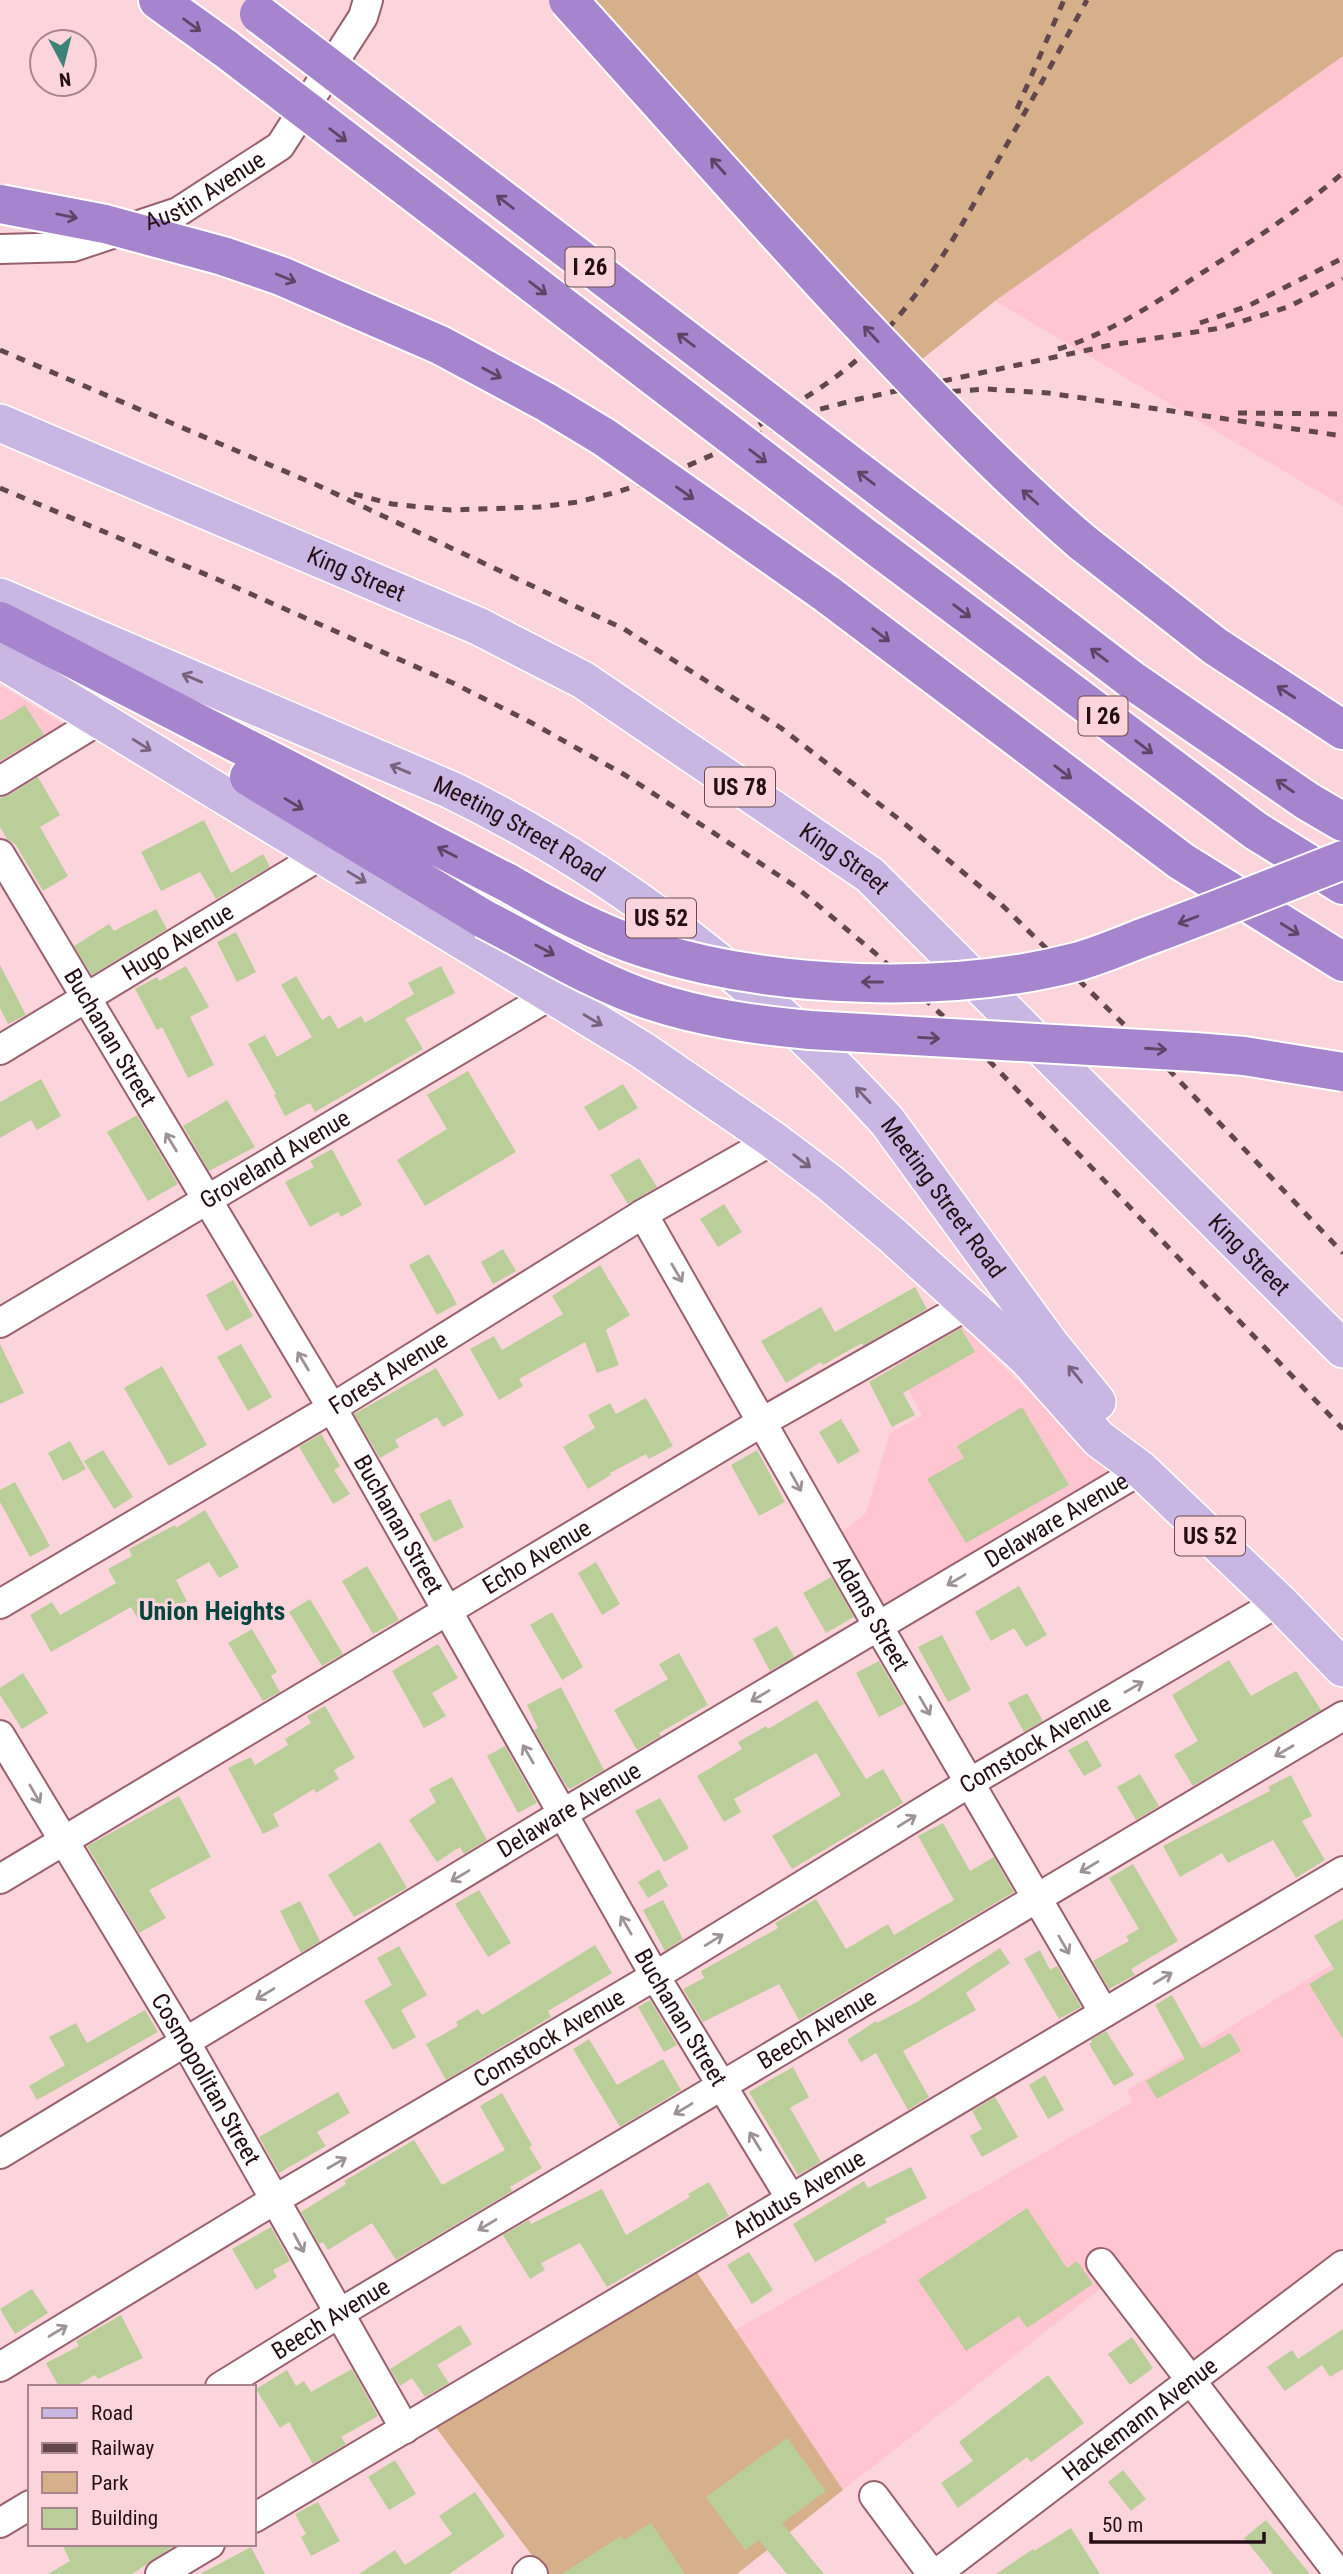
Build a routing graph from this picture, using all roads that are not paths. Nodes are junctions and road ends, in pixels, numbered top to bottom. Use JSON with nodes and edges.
{"nodes":[{"id":1,"x":158,"y":0,"type":"edge"},
{"id":2,"x":368,"y":0,"type":"edge"},
{"id":3,"x":568,"y":0,"type":"edge"},
{"id":4,"x":250,"y":7,"type":"edge"},
{"id":5,"x":0,"y":204,"type":"edge"},
{"id":6,"x":0,"y":249,"type":"edge"},
{"id":7,"x":0,"y":423,"type":"edge"},
{"id":8,"x":0,"y":597,"type":"edge"},
{"id":9,"x":0,"y":621,"type":"edge"},
{"id":10,"x":0,"y":638,"type":"edge"},
{"id":11,"x":0,"y":659,"type":"edge"},
{"id":12,"x":101,"y":719,"type":"junction"},
{"id":13,"x":1343,"y":730,"type":"edge"},
{"id":14,"x":0,"y":781,"type":"edge"},
{"id":15,"x":1343,"y":822,"type":"edge"},
{"id":16,"x":0,"y":854,"type":"edge"},
{"id":17,"x":321,"y":855,"type":"junction"},
{"id":18,"x":1343,"y":860,"type":"edge"},
{"id":19,"x":1343,"y":886,"type":"edge"},
{"id":20,"x":1343,"y":962,"type":"edge"},
{"id":21,"x":551,"y":995,"type":"junction"},
{"id":22,"x":86,"y":999,"type":"junction"},
{"id":23,"x":0,"y":1050,"type":"edge"},
{"id":24,"x":1343,"y":1072,"type":"edge"},
{"id":25,"x":773,"y":1140,"type":"junction"},
{"id":26,"x":206,"y":1201,"type":"junction"},
{"id":27,"x":643,"y":1214,"type":"junction"},
{"id":28,"x":968,"y":1305,"type":"junction"},
{"id":29,"x":0,"y":1322,"type":"edge"},
{"id":30,"x":1343,"y":1349,"type":"edge"},
{"id":31,"x":332,"y":1408,"type":"junction"},
{"id":32,"x":762,"y":1422,"type":"junction"},
{"id":33,"x":1141,"y":1470,"type":"junction"},
{"id":34,"x":1279,"y":1602,"type":"junction"},
{"id":35,"x":0,"y":1604,"type":"edge"},
{"id":36,"x":447,"y":1611,"type":"junction"},
{"id":37,"x":878,"y":1626,"type":"junction"},
{"id":38,"x":1343,"y":1668,"type":"edge"},
{"id":39,"x":1343,"y":1716,"type":"edge"},
{"id":40,"x":0,"y":1735,"type":"edge"},
{"id":41,"x":969,"y":1783,"type":"junction"},
{"id":42,"x":562,"y":1814,"type":"junction"},
{"id":43,"x":63,"y":1842,"type":"junction"},
{"id":44,"x":1343,"y":1871,"type":"edge"},
{"id":45,"x":0,"y":1879,"type":"edge"},
{"id":46,"x":1037,"y":1898,"type":"junction"},
{"id":47,"x":655,"y":1976,"type":"junction"},
{"id":48,"x":1104,"y":2013,"type":"junction"},
{"id":49,"x":186,"y":2043,"type":"junction"},
{"id":50,"x":721,"y":2086,"type":"junction"},
{"id":51,"x":0,"y":2154,"type":"edge"},
{"id":52,"x":276,"y":2199,"type":"junction"},
{"id":53,"x":791,"y":2199,"type":"junction"},
{"id":54,"x":1101,"y":2263,"type":"dead end"},
{"id":55,"x":1343,"y":2265,"type":"edge"},
{"id":56,"x":338,"y":2314,"type":"junction"},
{"id":57,"x":0,"y":2367,"type":"edge"},
{"id":58,"x":1191,"y":2380,"type":"junction"},
{"id":59,"x":223,"y":2385,"type":"edge"},
{"id":60,"x":405,"y":2429,"type":"junction"},
{"id":61,"x":874,"y":2496,"type":"dead end"},
{"id":62,"x":28,"y":2506,"type":"edge"},
{"id":63,"x":256,"y":2517,"type":"edge"},
{"id":64,"x":0,"y":2523,"type":"edge"},
{"id":65,"x":207,"y":2546,"type":"edge"},
{"id":66,"x":160,"y":2574,"type":"edge"},
{"id":67,"x":934,"y":2574,"type":"edge"},
{"id":68,"x":1339,"y":2574,"type":"edge"}],
"edges":[{"from":1,"to":19,"type":"highway","number":"I 26","one_way":true,"bridge":true},
{"from":2,"to":6,"type":"street","name":"Austin Avenue"},
{"from":13,"to":3,"type":"highway","one_way":true,"bridge":true},
{"from":15,"to":4,"type":"highway","number":"I 26","one_way":true,"bridge":true},
{"from":5,"to":20,"type":"highway","one_way":true,"bridge":true},
{"from":7,"to":30,"type":"main road","name":"King Street","number":"US 78"},
{"from":33,"to":8,"type":"main road","name":"Meeting Street Road","number":"US 52","one_way":true},
{"from":18,"to":9,"type":"highway","one_way":true,"bridge":true},
{"from":10,"to":24,"type":"highway","one_way":true,"bridge":true},
{"from":11,"to":12,"type":"main road","name":"Meeting Street Road","number":"US 52"},
{"from":12,"to":14,"type":"street"},
{"from":12,"to":17,"type":"main road","name":"Meeting Street Road","number":"US 52","one_way":true},
{"from":16,"to":22,"type":"street","name":"Buchanan Street"},
{"from":17,"to":21,"type":"main road","name":"Meeting Street Road","number":"US 52","one_way":true},
{"from":17,"to":22,"type":"street","name":"Hugo Avenue"},
{"from":21,"to":25,"type":"main road","name":"Meeting Street Road","number":"US 52","one_way":true},
{"from":21,"to":26,"type":"street","name":"Groveland Avenue"},
{"from":22,"to":23,"type":"street","name":"Hugo Avenue"},
{"from":26,"to":22,"type":"street","name":"Buchanan Street","one_way":true},
{"from":25,"to":27,"type":"street","name":"Forest Avenue"},
{"from":25,"to":28,"type":"main road","name":"Meeting Street Road","number":"US 52","one_way":true},
{"from":26,"to":29,"type":"street","name":"Groveland Avenue"},
{"from":31,"to":26,"type":"street","name":"Buchanan Street","one_way":true},
{"from":27,"to":31,"type":"street","name":"Forest Avenue"},
{"from":27,"to":32,"type":"street","name":"Adams Street","one_way":true},
{"from":28,"to":32,"type":"street","name":"Echo Avenue"},
{"from":28,"to":33,"type":"main road","name":"Meeting Street Road","number":"US 52"},
{"from":31,"to":35,"type":"street","name":"Forest Avenue"},
{"from":31,"to":36,"type":"street","name":"Buchanan Street"},
{"from":32,"to":36,"type":"street","name":"Echo Avenue"},
{"from":32,"to":37,"type":"street","name":"Adams Street","one_way":true},
{"from":33,"to":34,"type":"main road","name":"Meeting Street Road","number":"US 52"},
{"from":33,"to":37,"type":"street","name":"Delaware Avenue","one_way":true},
{"from":34,"to":38,"type":"main road","name":"Meeting Street Road","number":"US 52"},
{"from":41,"to":34,"type":"street","name":"Comstock Avenue","one_way":true},
{"from":42,"to":36,"type":"street","name":"Buchanan Street","one_way":true},
{"from":36,"to":43,"type":"street","name":"Echo Avenue"},
{"from":37,"to":41,"type":"street","name":"Adams Street","one_way":true},
{"from":37,"to":42,"type":"street","name":"Delaware Avenue","one_way":true},
{"from":39,"to":46,"type":"street","name":"Beech Avenue","one_way":true},
{"from":40,"to":43,"type":"street","name":"Cosmopolitan Street","one_way":true},
{"from":41,"to":46,"type":"street","name":"Adams Street"},
{"from":47,"to":41,"type":"street","name":"Comstock Avenue","one_way":true},
{"from":47,"to":42,"type":"street","name":"Buchanan Street","one_way":true},
{"from":42,"to":49,"type":"street","name":"Delaware Avenue","one_way":true},
{"from":43,"to":45,"type":"street","name":"Echo Avenue"},
{"from":43,"to":49,"type":"street","name":"Cosmopolitan Street"},
{"from":48,"to":44,"type":"street","name":"Arbutus Avenue","one_way":true},
{"from":46,"to":48,"type":"street","name":"Adams Street","one_way":true},
{"from":46,"to":50,"type":"street","name":"Beech Avenue"},
{"from":47,"to":50,"type":"street","name":"Buchanan Street"},
{"from":52,"to":47,"type":"street","name":"Comstock Avenue","one_way":true},
{"from":48,"to":53,"type":"street","name":"Arbutus Avenue"},
{"from":49,"to":51,"type":"street","name":"Delaware Avenue"},
{"from":49,"to":52,"type":"street","name":"Cosmopolitan Street"},
{"from":53,"to":50,"type":"street","name":"Buchanan Street","one_way":true},
{"from":50,"to":56,"type":"street","name":"Beech Avenue","one_way":true},
{"from":52,"to":56,"type":"street","name":"Cosmopolitan Street","one_way":true},
{"from":57,"to":52,"type":"street","name":"Comstock Avenue","one_way":true},
{"from":53,"to":60,"type":"street","name":"Arbutus Avenue"},
{"from":54,"to":58,"type":"street"},
{"from":55,"to":58,"type":"street","name":"Hackemann Avenue"},
{"from":56,"to":59,"type":"street","name":"Beech Avenue"},
{"from":56,"to":60,"type":"street","name":"Cosmopolitan Street"},
{"from":58,"to":67,"type":"street","name":"Hackemann Avenue"},
{"from":58,"to":68,"type":"street"},
{"from":60,"to":63,"type":"street","name":"Arbutus Avenue"},
{"from":61,"to":67,"type":"street"},
{"from":62,"to":64,"type":"street"},
{"from":65,"to":66,"type":"street"}]}
